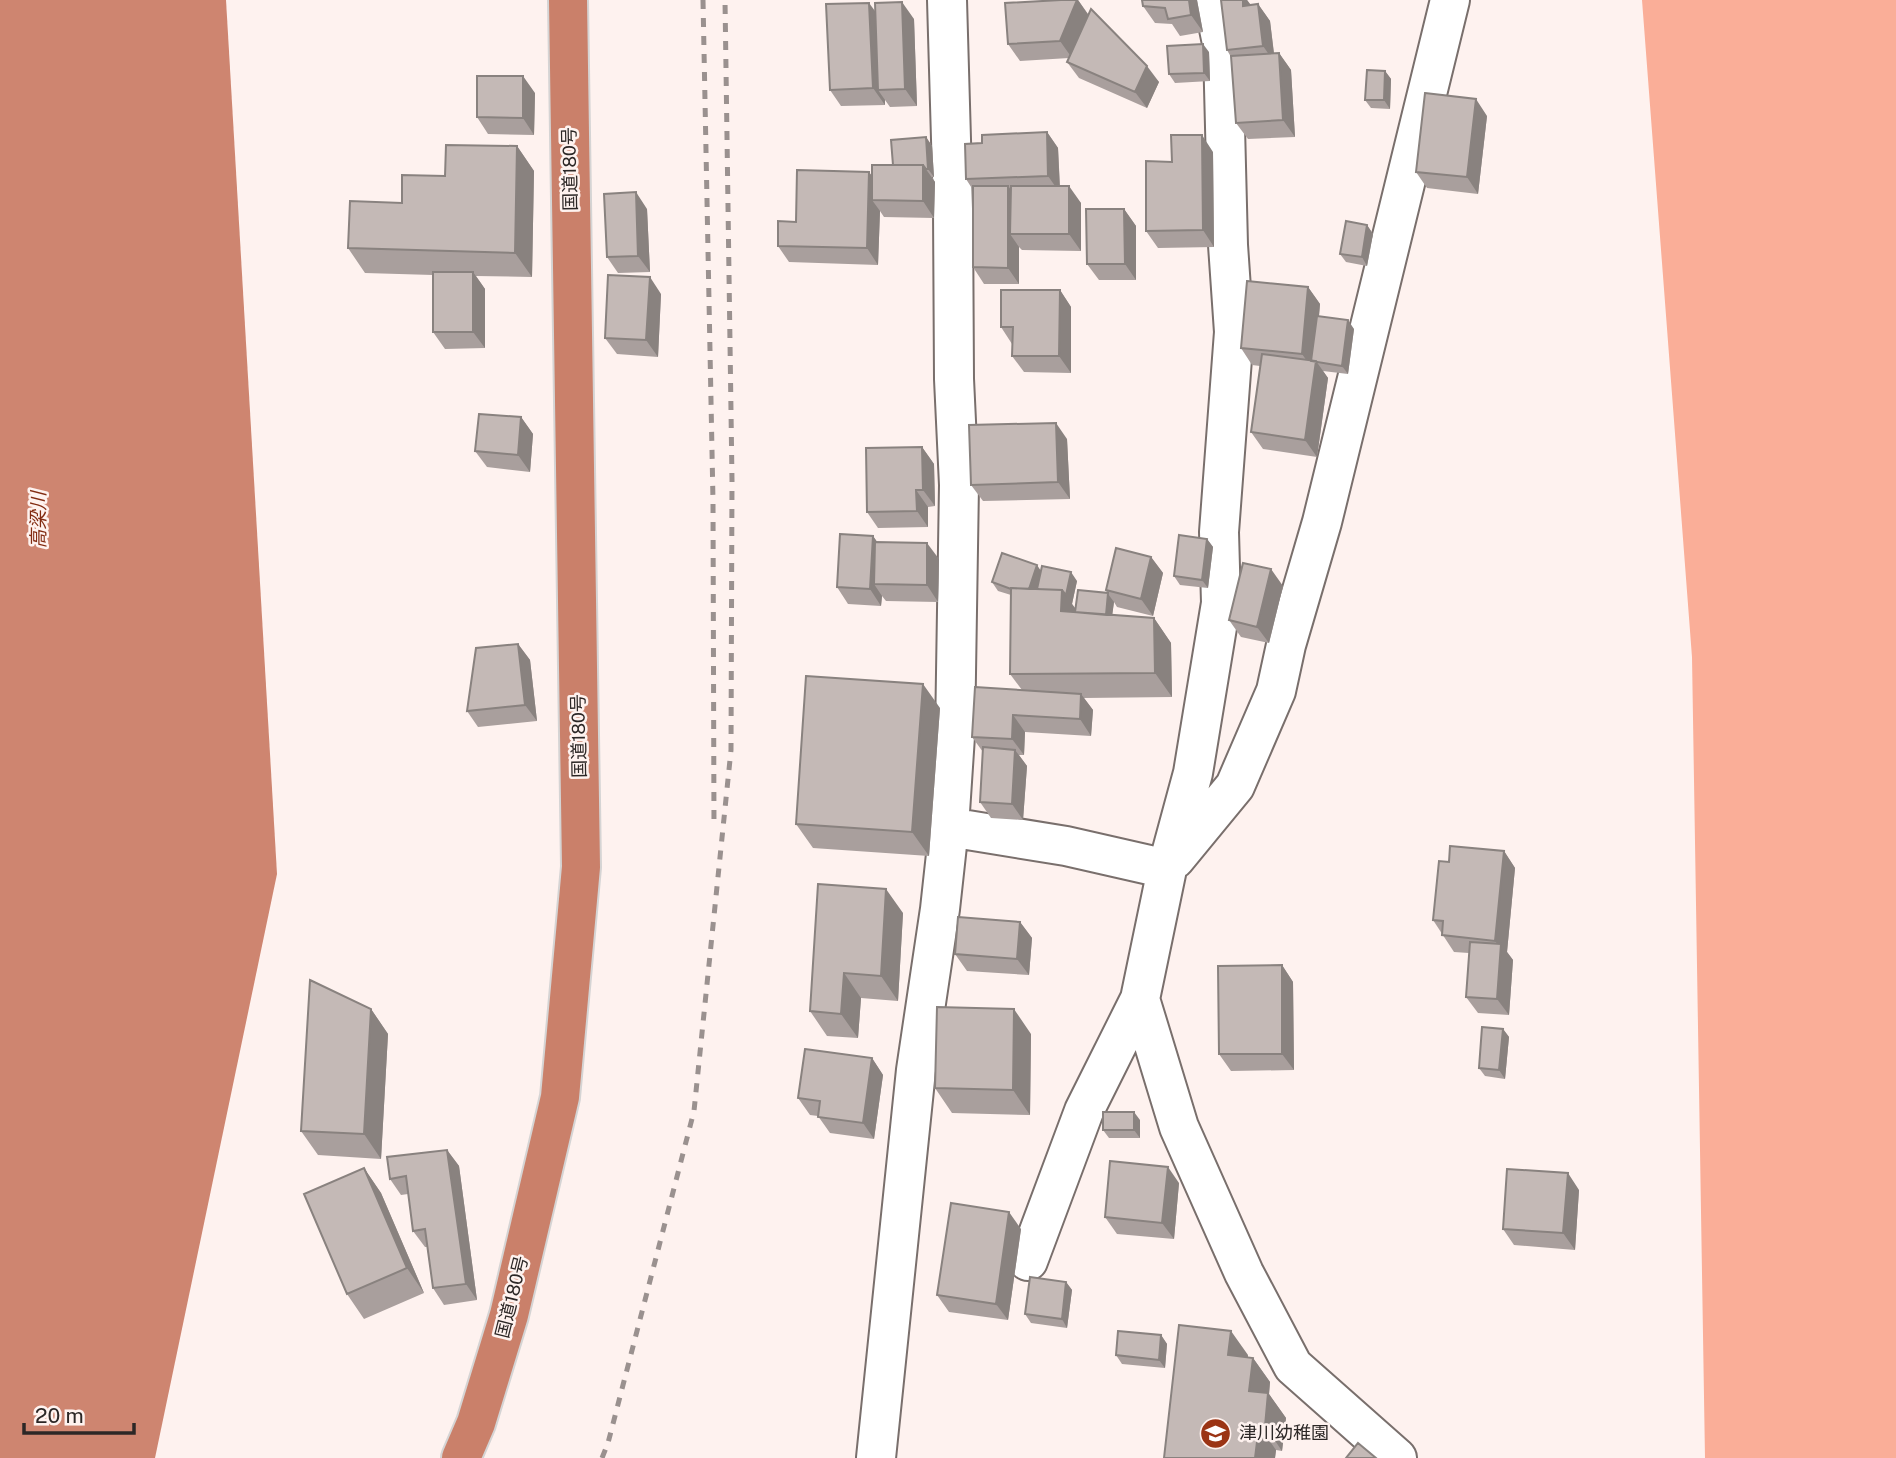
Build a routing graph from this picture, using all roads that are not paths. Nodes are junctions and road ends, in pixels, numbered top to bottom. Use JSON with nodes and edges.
{"nodes":[{"id":1,"x":568,"y":0,"type":"edge"},
{"id":2,"x":947,"y":0,"type":"edge"},
{"id":3,"x":1213,"y":0,"type":"edge"},
{"id":4,"x":1450,"y":0,"type":"edge"},
{"id":5,"x":949,"y":828,"type":"junction"},
{"id":6,"x":1167,"y":869,"type":"junction"},
{"id":7,"x":1140,"y":999,"type":"junction"},
{"id":8,"x":1028,"y":1262,"type":"dead end"},
{"id":9,"x":461,"y":1458,"type":"edge"},
{"id":10,"x":876,"y":1458,"type":"edge"},
{"id":11,"x":1397,"y":1458,"type":"edge"}],
"edges":[{"from":1,"to":9,"type":"highway","name":"国道180号"},
{"from":2,"to":5,"type":"street"},
{"from":3,"to":6,"type":"street"},
{"from":4,"to":6,"type":"street"},
{"from":5,"to":6,"type":"street"},
{"from":5,"to":10,"type":"street"},
{"from":6,"to":7,"type":"street"},
{"from":7,"to":8,"type":"street"},
{"from":7,"to":11,"type":"street"}]}
